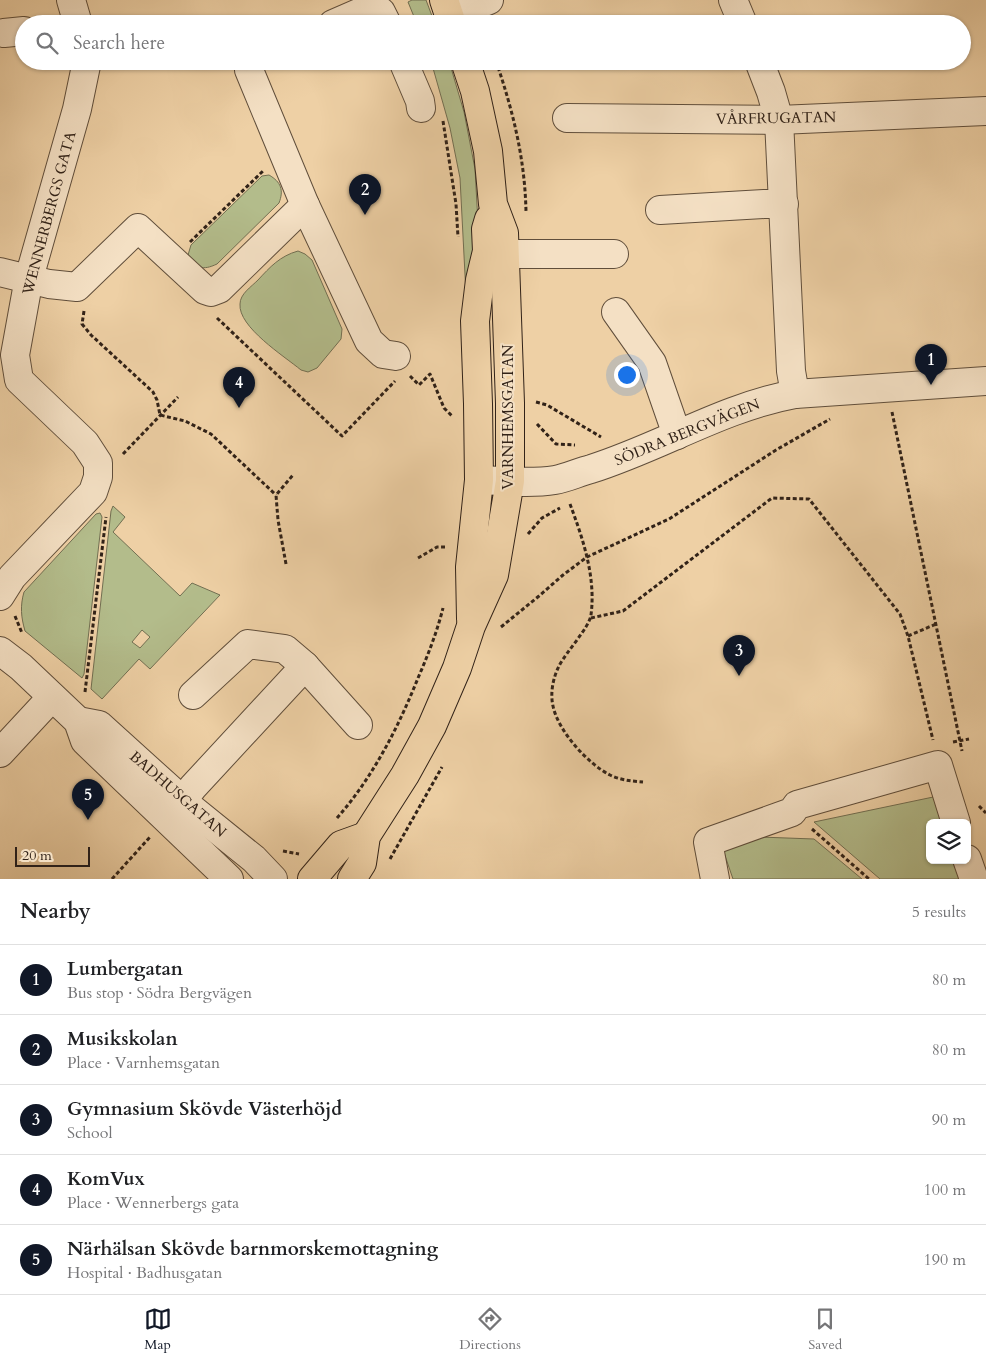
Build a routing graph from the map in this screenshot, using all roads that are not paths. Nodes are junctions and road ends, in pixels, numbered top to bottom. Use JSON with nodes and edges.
{"nodes":[{"id":1,"x":72,"y":0,"type":"edge"},
{"id":2,"x":489,"y":0,"type":"edge"},
{"id":3,"x":733,"y":0,"type":"edge"},
{"id":4,"x":449,"y":13,"type":"edge"},
{"id":5,"x":76,"y":15,"type":"edge"},
{"id":6,"x":354,"y":15,"type":"edge"},
{"id":7,"x":382,"y":15,"type":"edge"},
{"id":8,"x":739,"y":15,"type":"edge"},
{"id":9,"x":86,"y":70,"type":"edge"},
{"id":10,"x":249,"y":70,"type":"edge"},
{"id":11,"x":407,"y":70,"type":"edge"},
{"id":12,"x":468,"y":70,"type":"edge"},
{"id":13,"x":762,"y":70,"type":"edge"},
{"id":14,"x":986,"y":111,"type":"edge"},
{"id":15,"x":432,"y":114,"type":"road end"},
{"id":16,"x":567,"y":118,"type":"dead end"},
{"id":17,"x":778,"y":120,"type":"junction"},
{"id":18,"x":784,"y":204,"type":"junction"},
{"id":19,"x":305,"y":205,"type":"junction"},
{"id":20,"x":660,"y":210,"type":"dead end"},
{"id":21,"x":496,"y":252,"type":"junction"},
{"id":22,"x":614,"y":254,"type":"dead end"},
{"id":23,"x":0,"y":272,"type":"edge"},
{"id":24,"x":29,"y":278,"type":"junction"},
{"id":25,"x":616,"y":312,"type":"dead end"},
{"id":26,"x":397,"y":368,"type":"road end"},
{"id":27,"x":986,"y":381,"type":"edge"},
{"id":28,"x":795,"y":394,"type":"junction"},
{"id":29,"x":677,"y":435,"type":"junction"},
{"id":30,"x":479,"y":480,"type":"junction"},
{"id":31,"x":510,"y":481,"type":"junction"},
{"id":32,"x":0,"y":596,"type":"edge"},
{"id":33,"x":483,"y":629,"type":"junction"},
{"id":34,"x":0,"y":651,"type":"edge"},
{"id":35,"x":305,"y":666,"type":"junction"},
{"id":36,"x":193,"y":695,"type":"dead end"},
{"id":37,"x":52,"y":697,"type":"junction"},
{"id":38,"x":358,"y":725,"type":"dead end"},
{"id":39,"x":0,"y":753,"type":"edge"},
{"id":40,"x":175,"y":809,"type":"junction"},
{"id":41,"x":955,"y":819,"type":"edge"},
{"id":42,"x":366,"y":836,"type":"junction"},
{"id":43,"x":969,"y":864,"type":"edge"},
{"id":44,"x":229,"y":879,"type":"edge"},
{"id":45,"x":273,"y":879,"type":"edge"},
{"id":46,"x":312,"y":879,"type":"edge"},
{"id":47,"x":352,"y":879,"type":"edge"},
{"id":48,"x":714,"y":879,"type":"edge"},
{"id":49,"x":974,"y":879,"type":"edge"}],
"edges":[{"from":1,"to":5,"type":"street"},
{"from":2,"to":4,"type":"street"},
{"from":3,"to":8,"type":"street"},
{"from":6,"to":7,"type":"street"},
{"from":9,"to":24,"type":"street","name":"WENNERBERGS GATA"},
{"from":10,"to":19,"type":"street"},
{"from":11,"to":15,"type":"street"},
{"from":12,"to":21,"type":"main road","name":"VARNHEMSGATAN"},
{"from":13,"to":17,"type":"street"},
{"from":14,"to":17,"type":"street","name":"VÅRFRUGATAN"},
{"from":16,"to":17,"type":"street","name":"VÅRFRUGATAN"},
{"from":17,"to":18,"type":"street"},
{"from":18,"to":20,"type":"street"},
{"from":18,"to":28,"type":"street"},
{"from":19,"to":24,"type":"street"},
{"from":19,"to":26,"type":"street"},
{"from":21,"to":22,"type":"street"},
{"from":21,"to":30,"type":"main road","name":"VARNHEMSGATAN"},
{"from":21,"to":31,"type":"main road","name":"VARNHEMSGATAN"},
{"from":23,"to":24,"type":"street"},
{"from":24,"to":32,"type":"street","name":"WENNERBERGS GATA"},
{"from":25,"to":29,"type":"street"},
{"from":27,"to":28,"type":"street","name":"SÖDRA BERGVÄGEN"},
{"from":28,"to":29,"type":"street","name":"SÖDRA BERGVÄGEN"},
{"from":29,"to":31,"type":"street","name":"SÖDRA BERGVÄGEN"},
{"from":30,"to":31,"type":"street","name":"SÖDRA BERGVÄGEN"},
{"from":30,"to":33,"type":"main road","name":"VARNHEMSGATAN"},
{"from":31,"to":33,"type":"main road","name":"VARNHEMSGATAN"},
{"from":33,"to":42,"type":"main road","name":"VARNHEMSGATAN"},
{"from":34,"to":37,"type":"street","name":"BADHUSGATAN"},
{"from":35,"to":36,"type":"street"},
{"from":35,"to":38,"type":"street"},
{"from":35,"to":40,"type":"street"},
{"from":37,"to":39,"type":"street"},
{"from":37,"to":40,"type":"street","name":"BADHUSGATAN"},
{"from":40,"to":44,"type":"street","name":"BADHUSGATAN"},
{"from":40,"to":45,"type":"street","name":"BADHUSGATAN"},
{"from":41,"to":48,"type":"street"},
{"from":42,"to":46,"type":"main road"},
{"from":42,"to":47,"type":"main road","name":"VARNHEMSGATAN"},
{"from":43,"to":49,"type":"street"}]}
